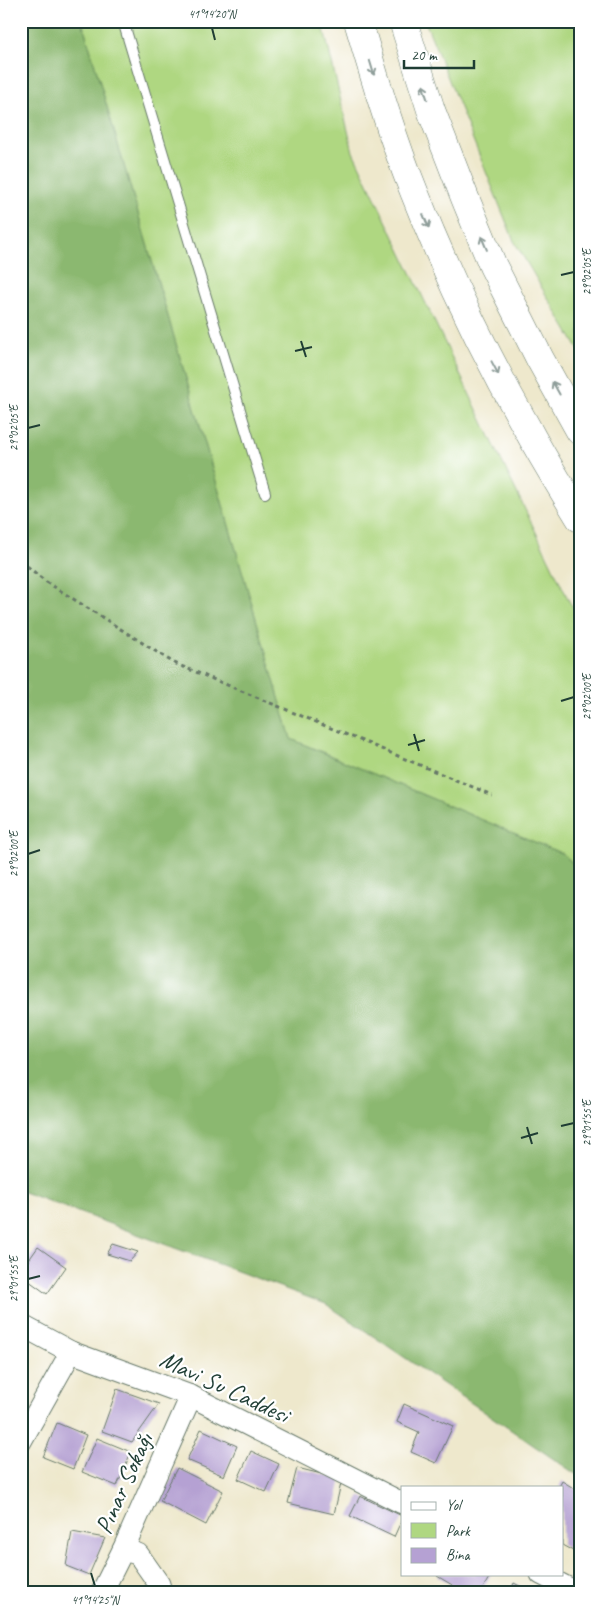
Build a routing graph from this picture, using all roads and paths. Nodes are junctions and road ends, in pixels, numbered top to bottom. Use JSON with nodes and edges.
{"nodes":[{"id":1,"x":123,"y":21,"type":"edge"},
{"id":2,"x":358,"y":21,"type":"edge"},
{"id":3,"x":403,"y":21,"type":"edge"},
{"id":4,"x":580,"y":431,"type":"edge"},
{"id":5,"x":265,"y":493,"type":"dead end"},
{"id":6,"x":580,"y":518,"type":"edge"},
{"id":7,"x":21,"y":561,"type":"edge"},
{"id":8,"x":492,"y":795,"type":"dead end"},
{"id":9,"x":21,"y":1325,"type":"edge"},
{"id":10,"x":70,"y":1352,"type":"junction"},
{"id":11,"x":191,"y":1396,"type":"junction"},
{"id":12,"x":21,"y":1441,"type":"edge"},
{"id":13,"x":401,"y":1502,"type":"edge"},
{"id":14,"x":123,"y":1550,"type":"junction"},
{"id":15,"x":545,"y":1576,"type":"edge"},
{"id":16,"x":102,"y":1592,"type":"edge"},
{"id":17,"x":161,"y":1592,"type":"edge"},
{"id":18,"x":576,"y":1592,"type":"edge"}],
"edges":[{"from":1,"to":5,"type":"lane"},
{"from":2,"to":6,"type":"highway","one_way":true},
{"from":4,"to":3,"type":"highway","one_way":true},
{"from":7,"to":8,"type":"path"},
{"from":9,"to":10,"type":"street","name":"Mavi Su Caddesi"},
{"from":10,"to":11,"type":"street","name":"Mavi Su Caddesi"},
{"from":10,"to":12,"type":"street"},
{"from":11,"to":13,"type":"street","name":"Mavi Su Caddesi"},
{"from":11,"to":14,"type":"street","name":"Pınar Sokağı"},
{"from":14,"to":16,"type":"street","name":"Pınar Sokağı"},
{"from":14,"to":17,"type":"street"},
{"from":15,"to":18,"type":"street"}]}
